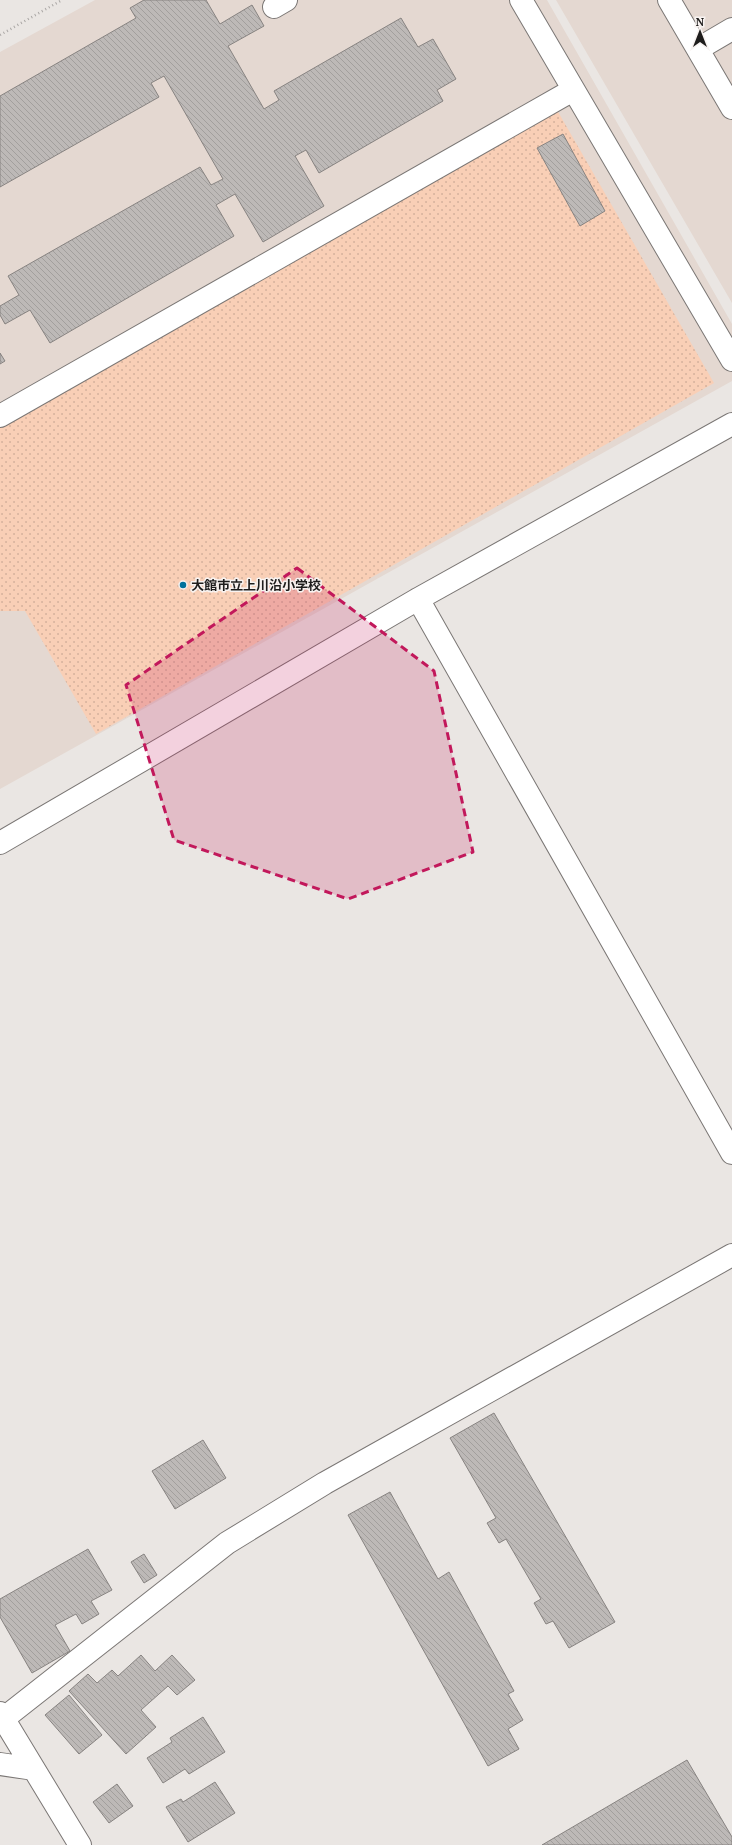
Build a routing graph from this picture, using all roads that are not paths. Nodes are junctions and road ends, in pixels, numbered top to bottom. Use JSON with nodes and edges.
{"nodes":[{"id":1,"x":521,"y":0,"type":"edge"},
{"id":2,"x":669,"y":0,"type":"edge"},
{"id":3,"x":732,"y":29,"type":"edge"},
{"id":4,"x":698,"y":49,"type":"junction"},
{"id":5,"x":573,"y":90,"type":"junction"},
{"id":6,"x":732,"y":108,"type":"edge"},
{"id":7,"x":732,"y":360,"type":"edge"},
{"id":8,"x":0,"y":416,"type":"edge"},
{"id":9,"x":732,"y":424,"type":"edge"},
{"id":10,"x":418,"y":599,"type":"junction"},
{"id":11,"x":0,"y":843,"type":"edge"},
{"id":12,"x":732,"y":1153,"type":"edge"},
{"id":13,"x":732,"y":1255,"type":"edge"},
{"id":14,"x":2,"y":1716,"type":"edge"},
{"id":15,"x":0,"y":1764,"type":"edge"},
{"id":16,"x":34,"y":1769,"type":"junction"},
{"id":17,"x":80,"y":1845,"type":"edge"}],
"edges":[{"from":1,"to":5,"type":"street"},
{"from":2,"to":4,"type":"street"},
{"from":3,"to":4,"type":"street"},
{"from":4,"to":6,"type":"street"},
{"from":5,"to":7,"type":"street"},
{"from":5,"to":8,"type":"street"},
{"from":9,"to":10,"type":"street"},
{"from":10,"to":11,"type":"street"},
{"from":10,"to":12,"type":"street"},
{"from":13,"to":14,"type":"street"},
{"from":14,"to":16,"type":"street"},
{"from":15,"to":16,"type":"street"},
{"from":16,"to":17,"type":"street"}]}
